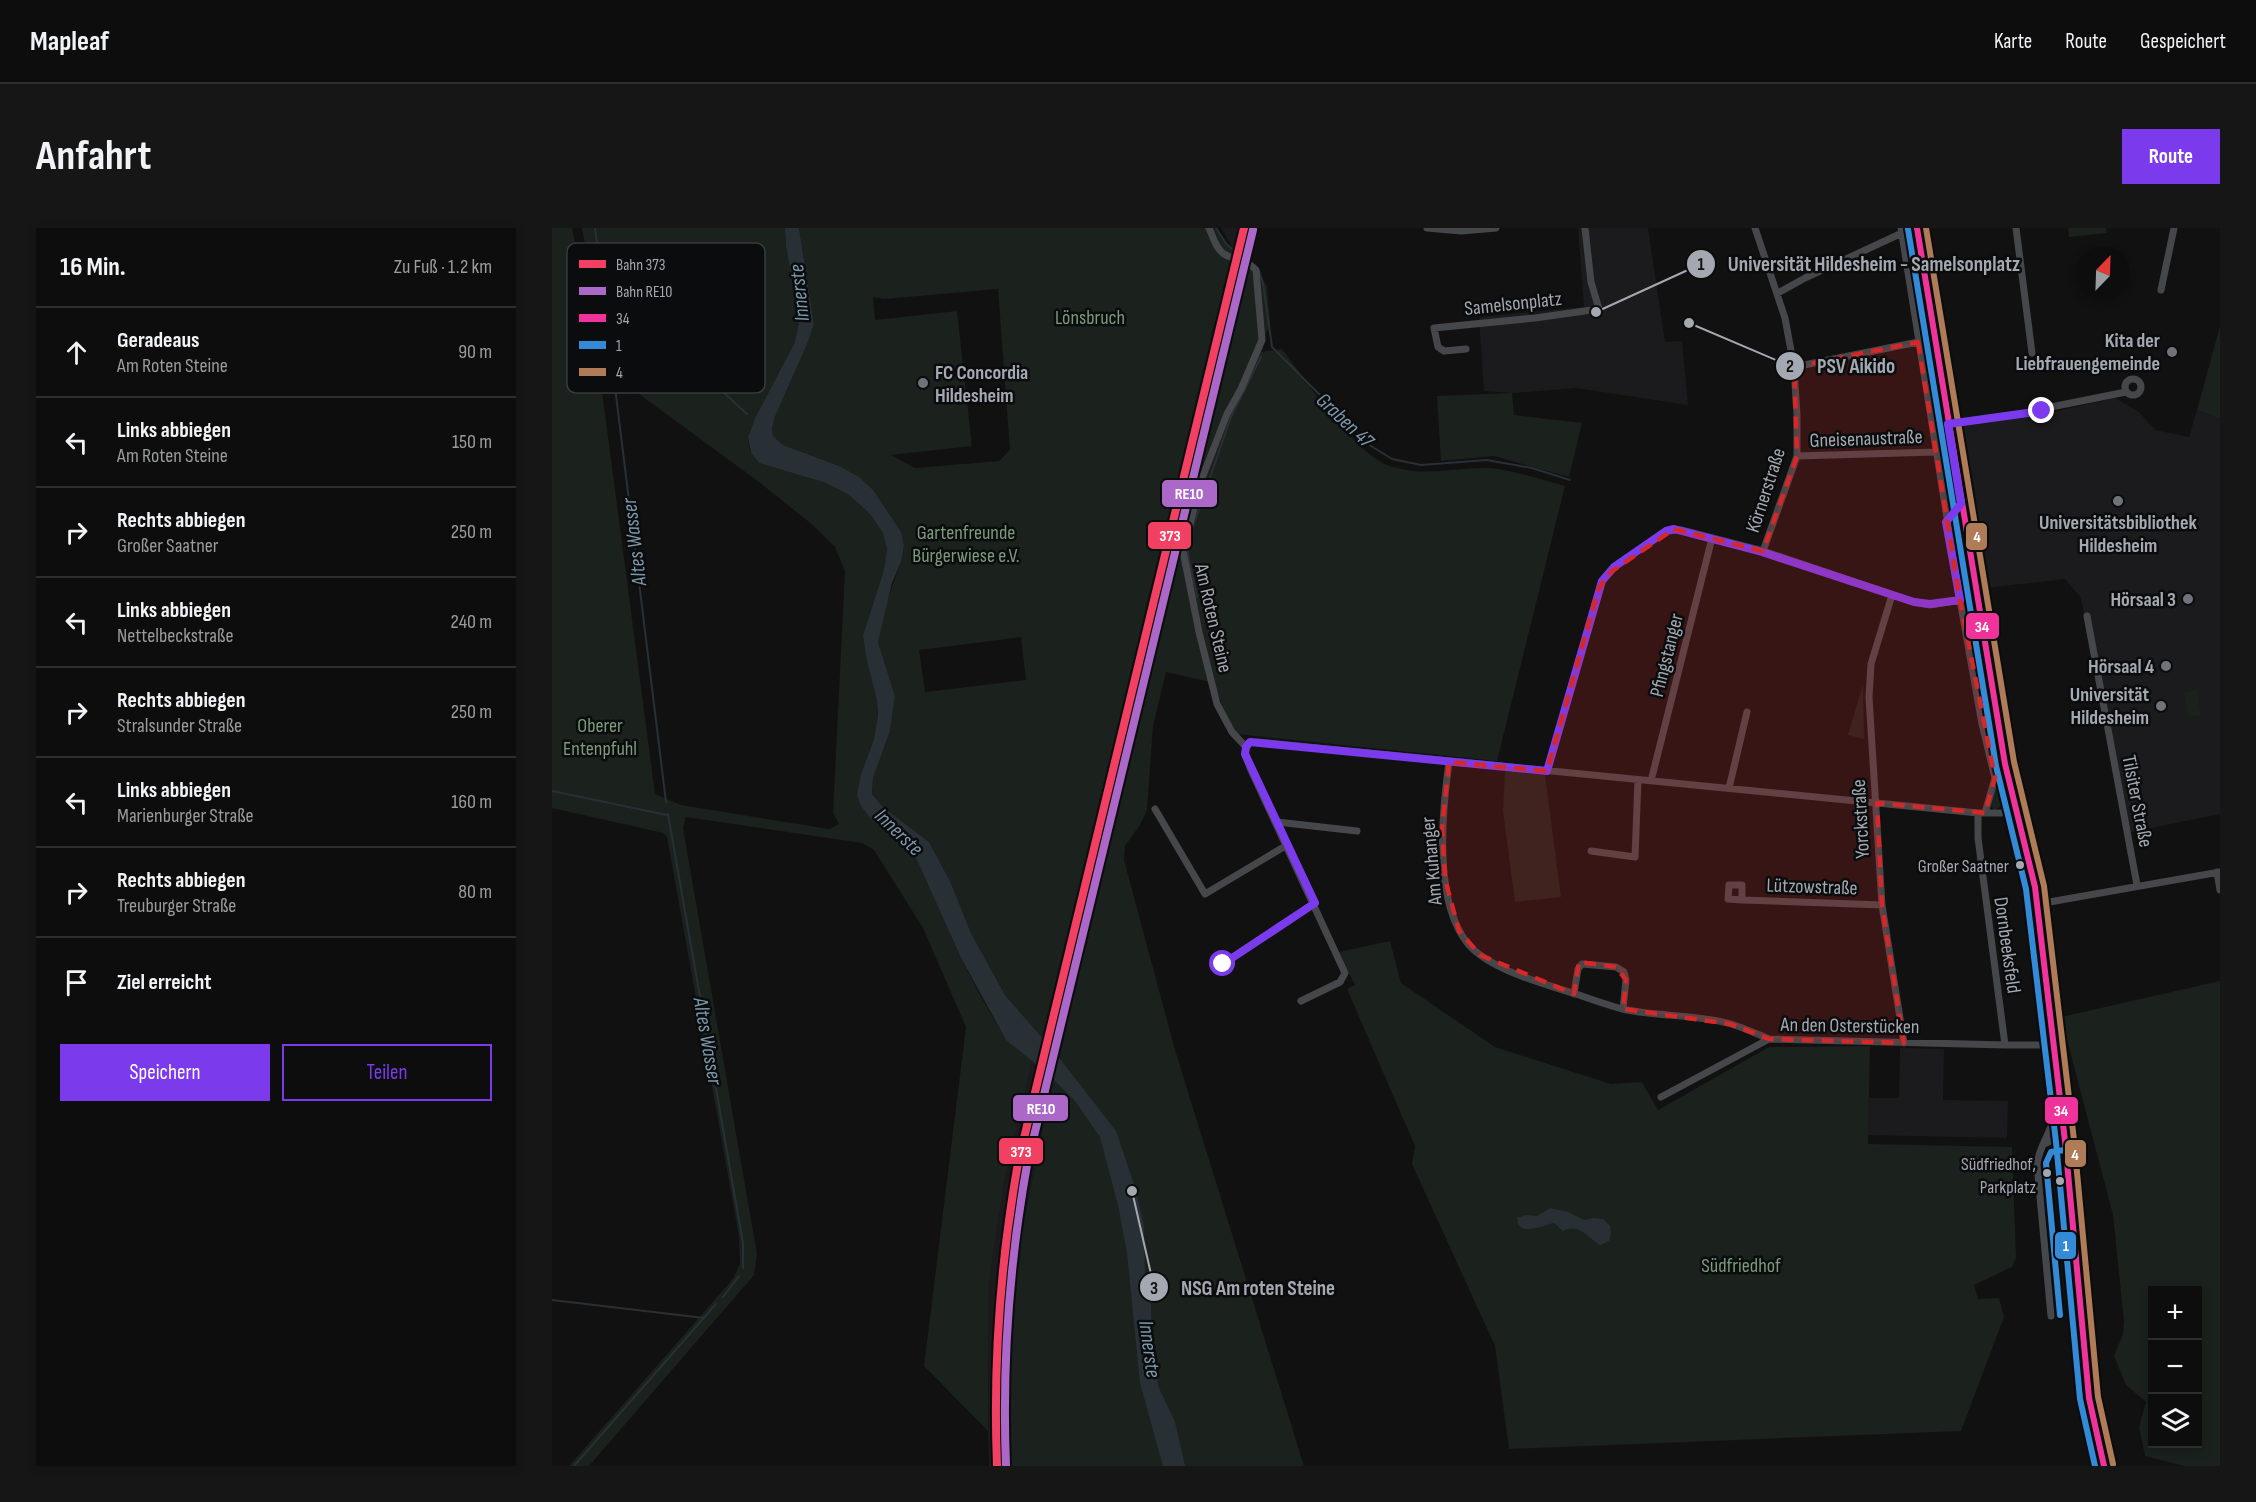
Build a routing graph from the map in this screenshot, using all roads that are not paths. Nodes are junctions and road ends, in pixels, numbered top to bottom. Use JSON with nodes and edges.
{"nodes":[{"id":1,"x":1209,"y":228,"type":"edge"},
{"id":2,"x":1427,"y":228,"type":"edge"},
{"id":3,"x":1496,"y":228,"type":"edge"},
{"id":4,"x":1585,"y":228,"type":"edge"},
{"id":5,"x":1755,"y":228,"type":"edge"},
{"id":6,"x":1917,"y":228,"type":"edge"},
{"id":7,"x":2016,"y":228,"type":"edge"},
{"id":8,"x":2174,"y":228,"type":"edge"},
{"id":9,"x":1902,"y":231,"type":"edge"},
{"id":10,"x":2162,"y":290,"type":"dead end"},
{"id":11,"x":1778,"y":293,"type":"junction"},
{"id":12,"x":1918,"y":342,"type":"junction"},
{"id":13,"x":1466,"y":349,"type":"dead end"},
{"id":14,"x":2032,"y":353,"type":"dead end"},
{"id":15,"x":1794,"y":367,"type":"junction"},
{"id":16,"x":2126,"y":392,"type":"dead end"},
{"id":17,"x":1948,"y":424,"type":"junction"},
{"id":18,"x":1936,"y":452,"type":"junction"},
{"id":19,"x":1797,"y":456,"type":"junction"},
{"id":20,"x":1961,"y":504,"type":"junction"},
{"id":21,"x":1946,"y":522,"type":"junction"},
{"id":22,"x":1712,"y":538,"type":"junction"},
{"id":23,"x":1762,"y":552,"type":"junction"},
{"id":24,"x":1892,"y":595,"type":"junction"},
{"id":25,"x":1960,"y":600,"type":"junction"},
{"id":26,"x":2087,"y":616,"type":"dead end"},
{"id":27,"x":1748,"y":712,"type":"dead end"},
{"id":28,"x":1246,"y":747,"type":"junction"},
{"id":29,"x":1449,"y":762,"type":"junction"},
{"id":30,"x":1547,"y":771,"type":"junction"},
{"id":31,"x":1638,"y":780,"type":"junction"},
{"id":32,"x":1651,"y":781,"type":"junction"},
{"id":33,"x":1729,"y":788,"type":"junction"},
{"id":34,"x":1877,"y":803,"type":"junction"},
{"id":35,"x":1155,"y":809,"type":"dead end"},
{"id":36,"x":2015,"y":809,"type":"junction"},
{"id":37,"x":1981,"y":813,"type":"junction"},
{"id":38,"x":1277,"y":822,"type":"junction"},
{"id":39,"x":1357,"y":831,"type":"dead end"},
{"id":40,"x":1287,"y":845,"type":"junction"},
{"id":41,"x":1591,"y":851,"type":"dead end"},
{"id":42,"x":2218,"y":872,"type":"edge"},
{"id":43,"x":2137,"y":885,"type":"junction"},
{"id":44,"x":2220,"y":890,"type":"edge"},
{"id":45,"x":1742,"y":900,"type":"dead end"},
{"id":46,"x":1315,"y":903,"type":"junction"},
{"id":47,"x":2038,"y":904,"type":"junction"},
{"id":48,"x":1881,"y":905,"type":"junction"},
{"id":49,"x":1223,"y":964,"type":"dead end"},
{"id":50,"x":1574,"y":994,"type":"junction"},
{"id":51,"x":1301,"y":1001,"type":"dead end"},
{"id":52,"x":1623,"y":1009,"type":"junction"},
{"id":53,"x":1769,"y":1039,"type":"junction"},
{"id":54,"x":1904,"y":1043,"type":"junction"},
{"id":55,"x":2052,"y":1043,"type":"junction"},
{"id":56,"x":2005,"y":1045,"type":"junction"},
{"id":57,"x":2058,"y":1090,"type":"junction"},
{"id":58,"x":1660,"y":1097,"type":"dead end"},
{"id":59,"x":2065,"y":1140,"type":"junction"},
{"id":60,"x":2044,"y":1144,"type":"junction"},
{"id":61,"x":2050,"y":1316,"type":"dead end"},
{"id":62,"x":2104,"y":1466,"type":"edge"}],
"edges":[{"from":1,"to":28,"type":"street","name":"Am Roten Steine"},
{"from":2,"to":3,"type":"street"},
{"from":4,"to":13,"type":"street","name":"Samelsonplatz"},
{"from":5,"to":11,"type":"street","name":"Körnerstraße"},
{"from":6,"to":17,"type":"main road"},
{"from":7,"to":14,"type":"street"},
{"from":8,"to":10,"type":"street"},
{"from":9,"to":11,"type":"street"},
{"from":9,"to":12,"type":"street","name":"Dornbeeksfeld"},
{"from":11,"to":15,"type":"street","name":"Körnerstraße"},
{"from":12,"to":15,"type":"street"},
{"from":12,"to":18,"type":"street","name":"Dornbeeksfeld"},
{"from":15,"to":19,"type":"street","name":"Körnerstraße"},
{"from":16,"to":17,"type":"street"},
{"from":17,"to":20,"type":"main road"},
{"from":18,"to":19,"type":"street","name":"Gneisenaustraße"},
{"from":18,"to":21,"type":"street","name":"Dornbeeksfeld"},
{"from":19,"to":23,"type":"street","name":"Körnerstraße"},
{"from":20,"to":21,"type":"street"},
{"from":20,"to":36,"type":"main road"},
{"from":21,"to":25,"type":"street","name":"Dornbeeksfeld"},
{"from":22,"to":23,"type":"street"},
{"from":22,"to":30,"type":"street"},
{"from":22,"to":32,"type":"street","name":"Pfingstanger"},
{"from":23,"to":24,"type":"street"},
{"from":24,"to":25,"type":"street"},
{"from":24,"to":34,"type":"street","name":"Yorckstraße"},
{"from":25,"to":37,"type":"street","name":"Dornbeeksfeld"},
{"from":26,"to":43,"type":"street","name":"Tilsiter Straße"},
{"from":27,"to":33,"type":"street"},
{"from":28,"to":29,"type":"street"},
{"from":28,"to":38,"type":"street","name":"Am Roten Steine"},
{"from":29,"to":30,"type":"street"},
{"from":29,"to":50,"type":"street","name":"Am Kuhanger"},
{"from":30,"to":31,"type":"street"},
{"from":31,"to":32,"type":"street"},
{"from":31,"to":41,"type":"street"},
{"from":32,"to":33,"type":"street"},
{"from":33,"to":34,"type":"street"},
{"from":34,"to":37,"type":"street"},
{"from":34,"to":48,"type":"street","name":"Yorckstraße"},
{"from":35,"to":40,"type":"street"},
{"from":36,"to":37,"type":"street"},
{"from":36,"to":47,"type":"main road"},
{"from":37,"to":56,"type":"street","name":"Dornbeeksfeld"},
{"from":38,"to":39,"type":"street"},
{"from":38,"to":40,"type":"street","name":"Am Roten Steine"},
{"from":40,"to":46,"type":"street","name":"Am Roten Steine"},
{"from":42,"to":43,"type":"street"},
{"from":42,"to":44,"type":"street"},
{"from":43,"to":47,"type":"street"},
{"from":45,"to":48,"type":"street","name":"Lützowstraße"},
{"from":46,"to":49,"type":"street"},
{"from":46,"to":51,"type":"street","name":"Am Roten Steine"},
{"from":47,"to":55,"type":"main road"},
{"from":48,"to":54,"type":"street","name":"Yorckstraße"},
{"from":50,"to":52,"type":"street","name":"Am Kuhanger"},
{"from":50,"to":52,"type":"street"},
{"from":52,"to":53,"type":"street","name":"Am Kuhanger"},
{"from":53,"to":54,"type":"street","name":"An den Osterstücken"},
{"from":53,"to":58,"type":"street","name":"An den Osterstücken"},
{"from":54,"to":56,"type":"street","name":"An den Osterstücken"},
{"from":55,"to":56,"type":"street","name":"An den Osterstücken"},
{"from":55,"to":57,"type":"main road"},
{"from":57,"to":59,"type":"main road"},
{"from":57,"to":60,"type":"street"},
{"from":59,"to":60,"type":"street"},
{"from":59,"to":62,"type":"main road"},
{"from":60,"to":61,"type":"street"}]}
